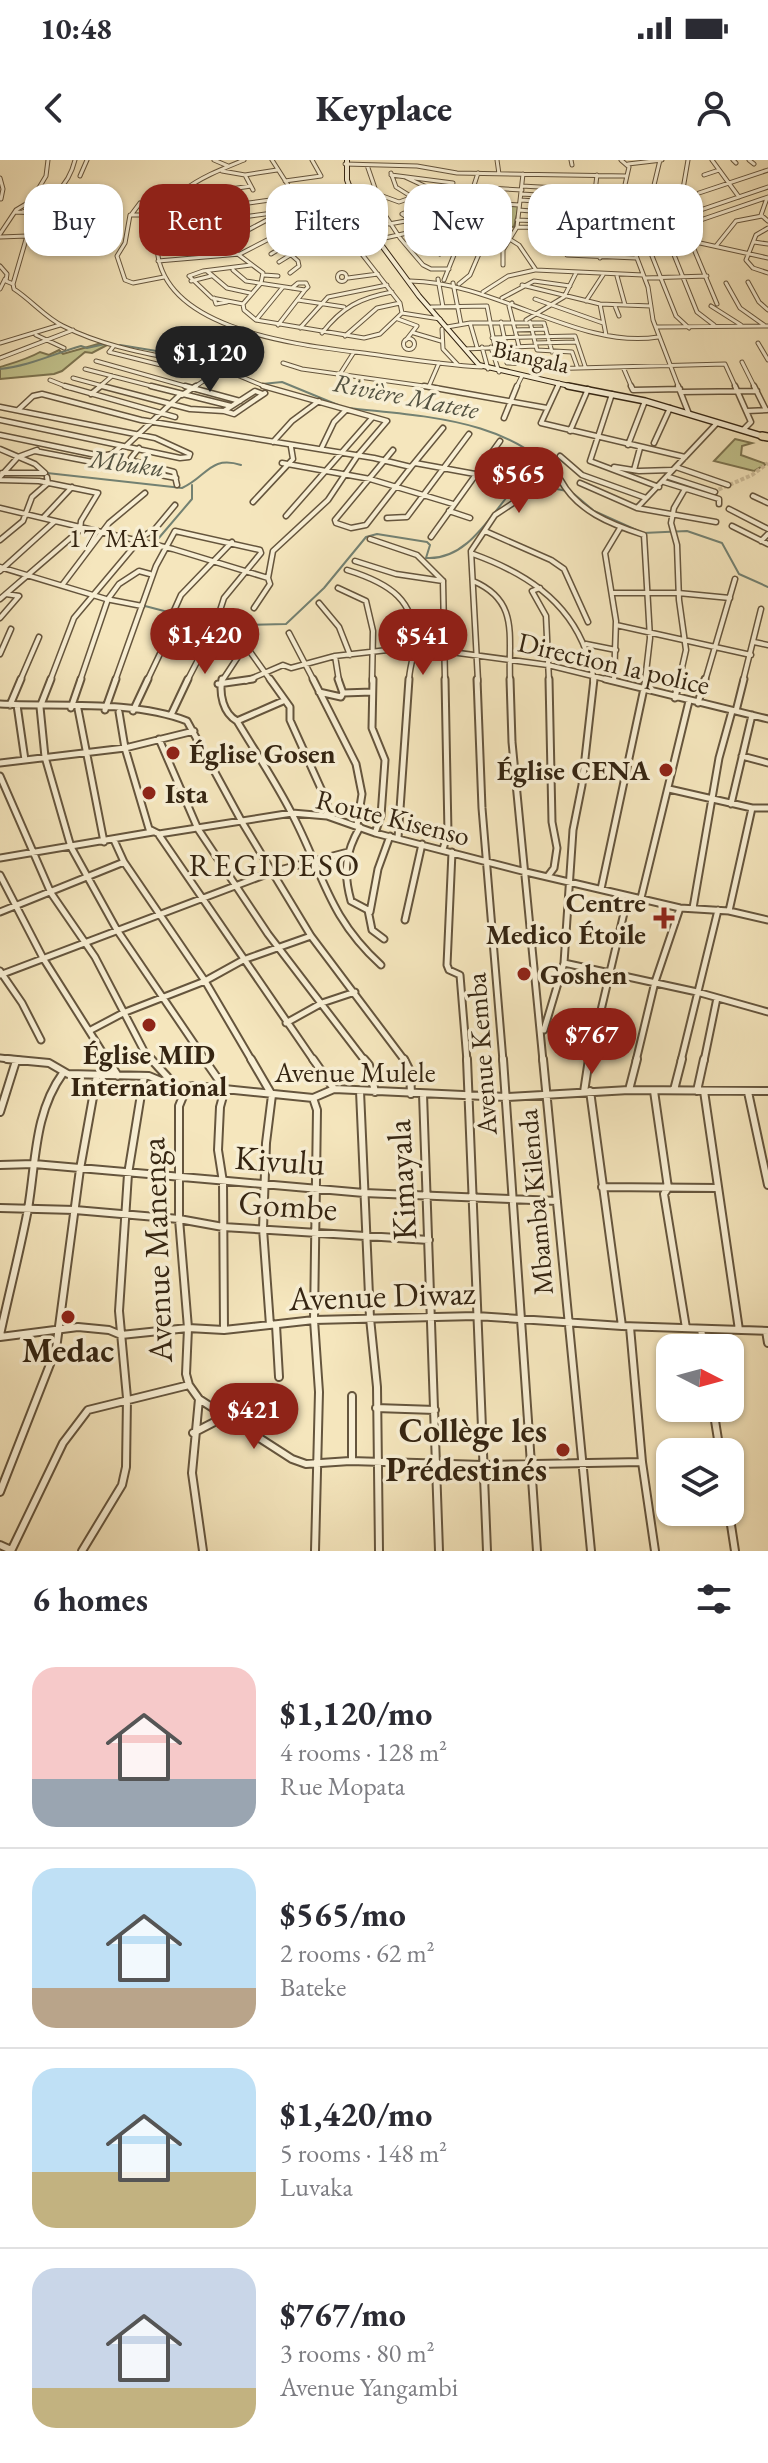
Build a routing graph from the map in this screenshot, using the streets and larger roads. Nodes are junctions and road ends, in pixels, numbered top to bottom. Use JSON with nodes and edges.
{"nodes":[{"id":1,"x":48,"y":160,"type":"edge"},
{"id":2,"x":75,"y":160,"type":"edge"},
{"id":3,"x":87,"y":160,"type":"edge"},
{"id":4,"x":213,"y":160,"type":"edge"},
{"id":5,"x":244,"y":160,"type":"edge"},
{"id":6,"x":272,"y":160,"type":"edge"},
{"id":7,"x":312,"y":160,"type":"edge"},
{"id":8,"x":497,"y":160,"type":"edge"},
{"id":9,"x":621,"y":160,"type":"edge"},
{"id":10,"x":644,"y":160,"type":"edge"},
{"id":11,"x":661,"y":160,"type":"edge"},
{"id":12,"x":688,"y":160,"type":"edge"},
{"id":13,"x":712,"y":160,"type":"edge"},
{"id":14,"x":749,"y":160,"type":"edge"},
{"id":15,"x":346,"y":162,"type":"edge"},
{"id":16,"x":628,"y":164,"type":"junction"},
{"id":17,"x":754,"y":164,"type":"dead end"},
{"id":18,"x":367,"y":165,"type":"junction"},
{"id":19,"x":389,"y":165,"type":"junction"},
{"id":20,"x":228,"y":166,"type":"junction"},
{"id":21,"x":221,"y":170,"type":"junction"},
{"id":22,"x":277,"y":170,"type":"junction"},
{"id":23,"x":719,"y":170,"type":"junction"},
{"id":24,"x":768,"y":170,"type":"edge"},
{"id":25,"x":457,"y":173,"type":"junction"},
{"id":26,"x":478,"y":173,"type":"junction"},
{"id":27,"x":499,"y":174,"type":"junction"},
{"id":28,"x":523,"y":174,"type":"junction"},
{"id":29,"x":391,"y":175,"type":"junction"},
{"id":30,"x":400,"y":175,"type":"junction"},
{"id":31,"x":597,"y":175,"type":"junction"},
{"id":32,"x":704,"y":175,"type":"dead end"},
{"id":33,"x":80,"y":176,"type":"dead end"},
{"id":34,"x":626,"y":176,"type":"junction"},
{"id":35,"x":246,"y":177,"type":"junction"},
{"id":36,"x":1,"y":181,"type":"edge"},
{"id":37,"x":285,"y":181,"type":"junction"},
{"id":38,"x":453,"y":183,"type":"joint"},
{"id":39,"x":729,"y":183,"type":"junction"},
{"id":40,"x":189,"y":184,"type":"edge"},
{"id":41,"x":234,"y":184,"type":"edge"},
{"id":42,"x":250,"y":184,"type":"edge"},
{"id":43,"x":287,"y":184,"type":"edge"},
{"id":44,"x":347,"y":184,"type":"edge"},
{"id":45,"x":374,"y":184,"type":"edge"},
{"id":46,"x":420,"y":184,"type":"edge"},
{"id":47,"x":473,"y":184,"type":"edge"},
{"id":48,"x":594,"y":184,"type":"edge"},
{"id":49,"x":624,"y":184,"type":"edge"},
{"id":50,"x":655,"y":184,"type":"edge"},
{"id":51,"x":684,"y":184,"type":"edge"},
{"id":52,"x":768,"y":187,"type":"edge"},
{"id":53,"x":512,"y":189,"type":"edge"},
{"id":54,"x":522,"y":190,"type":"junction"},
{"id":55,"x":528,"y":190,"type":"edge"},
{"id":56,"x":528,"y":191,"type":"edge"},
{"id":57,"x":404,"y":192,"type":"edge"},
{"id":58,"x":703,"y":192,"type":"edge"},
{"id":59,"x":2,"y":193,"type":"edge"},
{"id":60,"x":739,"y":197,"type":"junction"},
{"id":61,"x":768,"y":197,"type":"edge"},
{"id":62,"x":1,"y":199,"type":"edge"},
{"id":63,"x":139,"y":204,"type":"edge"},
{"id":64,"x":512,"y":204,"type":"edge"},
{"id":65,"x":520,"y":205,"type":"junction"},
{"id":66,"x":528,"y":205,"type":"edge"},
{"id":67,"x":528,"y":206,"type":"edge"},
{"id":68,"x":703,"y":209,"type":"edge"},
{"id":69,"x":15,"y":212,"type":"junction"},
{"id":70,"x":23,"y":212,"type":"joint"},
{"id":71,"x":130,"y":215,"type":"junction"},
{"id":72,"x":139,"y":215,"type":"edge"},
{"id":73,"x":762,"y":216,"type":"junction"},
{"id":74,"x":703,"y":219,"type":"edge"},
{"id":75,"x":517,"y":220,"type":"junction"},
{"id":76,"x":528,"y":220,"type":"edge"},
{"id":77,"x":404,"y":221,"type":"edge"},
{"id":78,"x":768,"y":221,"type":"edge"},
{"id":79,"x":389,"y":224,"type":"joint"},
{"id":80,"x":517,"y":227,"type":"junction"},
{"id":81,"x":528,"y":227,"type":"edge"},
{"id":82,"x":768,"y":228,"type":"edge"},
{"id":83,"x":397,"y":234,"type":"junction"},
{"id":84,"x":404,"y":234,"type":"edge"},
{"id":85,"x":0,"y":235,"type":"edge"},
{"id":86,"x":388,"y":237,"type":"edge"},
{"id":87,"x":512,"y":238,"type":"edge"},
{"id":88,"x":512,"y":241,"type":"edge"},
{"id":89,"x":404,"y":242,"type":"edge"},
{"id":90,"x":754,"y":242,"type":"junction"},
{"id":91,"x":703,"y":243,"type":"edge"},
{"id":92,"x":768,"y":244,"type":"edge"},
{"id":93,"x":716,"y":246,"type":"junction"},
{"id":94,"x":748,"y":253,"type":"junction"},
{"id":95,"x":388,"y":254,"type":"edge"},
{"id":96,"x":158,"y":256,"type":"edge"},
{"id":97,"x":217,"y":256,"type":"edge"},
{"id":98,"x":242,"y":256,"type":"edge"},
{"id":99,"x":288,"y":256,"type":"edge"},
{"id":100,"x":290,"y":256,"type":"edge"},
{"id":101,"x":364,"y":256,"type":"edge"},
{"id":102,"x":417,"y":256,"type":"edge"},
{"id":103,"x":454,"y":256,"type":"edge"},
{"id":104,"x":478,"y":256,"type":"edge"},
{"id":105,"x":503,"y":256,"type":"edge"},
{"id":106,"x":582,"y":256,"type":"edge"},
{"id":107,"x":652,"y":256,"type":"edge"},
{"id":108,"x":674,"y":256,"type":"edge"},
{"id":109,"x":698,"y":256,"type":"edge"},
{"id":110,"x":600,"y":258,"type":"joint"},
{"id":111,"x":636,"y":258,"type":"joint"},
{"id":112,"x":768,"y":258,"type":"edge"},
{"id":113,"x":158,"y":261,"type":"junction"},
{"id":114,"x":279,"y":262,"type":"dead end"},
{"id":115,"x":252,"y":264,"type":"junction"},
{"id":116,"x":503,"y":265,"type":"dead end"},
{"id":117,"x":0,"y":266,"type":"edge"},
{"id":118,"x":449,"y":269,"type":"junction"},
{"id":119,"x":232,"y":270,"type":"junction"},
{"id":120,"x":536,"y":270,"type":"junction"},
{"id":121,"x":207,"y":271,"type":"junction"},
{"id":122,"x":290,"y":273,"type":"dead end"},
{"id":123,"x":576,"y":273,"type":"junction"},
{"id":124,"x":768,"y":273,"type":"edge"},
{"id":125,"x":378,"y":274,"type":"junction"},
{"id":126,"x":212,"y":275,"type":"junction"},
{"id":127,"x":264,"y":275,"type":"junction"},
{"id":128,"x":603,"y":275,"type":"junction"},
{"id":129,"x":278,"y":276,"type":"dead end"},
{"id":130,"x":617,"y":276,"type":"junction"},
{"id":131,"x":707,"y":276,"type":"junction"},
{"id":132,"x":164,"y":277,"type":"junction"},
{"id":133,"x":644,"y":277,"type":"junction"},
{"id":134,"x":683,"y":277,"type":"junction"},
{"id":135,"x":6,"y":278,"type":"junction"},
{"id":136,"x":661,"y":278,"type":"junction"},
{"id":137,"x":441,"y":280,"type":"junction"},
{"id":138,"x":191,"y":281,"type":"junction"},
{"id":139,"x":410,"y":281,"type":"junction"},
{"id":140,"x":453,"y":282,"type":"junction"},
{"id":141,"x":748,"y":282,"type":"dead end"},
{"id":142,"x":261,"y":283,"type":"junction"},
{"id":143,"x":726,"y":283,"type":"dead end"},
{"id":144,"x":3,"y":284,"type":"junction"},
{"id":145,"x":13,"y":284,"type":"junction"},
{"id":146,"x":459,"y":284,"type":"junction"},
{"id":147,"x":387,"y":285,"type":"junction"},
{"id":148,"x":522,"y":285,"type":"junction"},
{"id":149,"x":570,"y":286,"type":"junction"},
{"id":150,"x":284,"y":287,"type":"junction"},
{"id":151,"x":0,"y":289,"type":"edge"},
{"id":152,"x":358,"y":291,"type":"junction"},
{"id":153,"x":392,"y":292,"type":"junction"},
{"id":154,"x":480,"y":292,"type":"junction"},
{"id":155,"x":251,"y":293,"type":"junction"},
{"id":156,"x":362,"y":297,"type":"junction"},
{"id":157,"x":564,"y":297,"type":"junction"},
{"id":158,"x":501,"y":299,"type":"junction"},
{"id":159,"x":535,"y":299,"type":"dead end"},
{"id":160,"x":298,"y":300,"type":"junction"},
{"id":161,"x":586,"y":301,"type":"junction"},
{"id":162,"x":768,"y":301,"type":"edge"},
{"id":163,"x":759,"y":302,"type":"junction"},
{"id":164,"x":321,"y":303,"type":"junction"},
{"id":165,"x":400,"y":303,"type":"junction"},
{"id":166,"x":512,"y":303,"type":"junction"},
{"id":167,"x":243,"y":304,"type":"junction"},
{"id":168,"x":600,"y":304,"type":"junction"},
{"id":169,"x":717,"y":304,"type":"dead end"},
{"id":170,"x":551,"y":305,"type":"junction"},
{"id":171,"x":625,"y":305,"type":"junction"},
{"id":172,"x":456,"y":306,"type":"junction"},
{"id":173,"x":480,"y":306,"type":"junction"},
{"id":174,"x":615,"y":306,"type":"junction"},
{"id":175,"x":651,"y":306,"type":"junction"},
{"id":176,"x":711,"y":306,"type":"dead end"},
{"id":177,"x":344,"y":307,"type":"junction"},
{"id":178,"x":431,"y":307,"type":"junction"},
{"id":179,"x":443,"y":307,"type":"junction"},
{"id":180,"x":768,"y":310,"type":"edge"},
{"id":181,"x":402,"y":313,"type":"junction"},
{"id":182,"x":537,"y":313,"type":"junction"},
{"id":183,"x":619,"y":316,"type":"dead end"},
{"id":184,"x":397,"y":319,"type":"junction"},
{"id":185,"x":440,"y":319,"type":"junction"},
{"id":186,"x":256,"y":320,"type":"junction"},
{"id":187,"x":528,"y":321,"type":"junction"},
{"id":188,"x":501,"y":322,"type":"junction"},
{"id":189,"x":470,"y":323,"type":"junction"},
{"id":190,"x":491,"y":323,"type":"junction"},
{"id":191,"x":515,"y":323,"type":"junction"},
{"id":192,"x":603,"y":323,"type":"junction"},
{"id":193,"x":461,"y":324,"type":"junction"},
{"id":194,"x":60,"y":325,"type":"junction"},
{"id":195,"x":278,"y":325,"type":"junction"},
{"id":196,"x":714,"y":326,"type":"junction"},
{"id":197,"x":741,"y":326,"type":"junction"},
{"id":198,"x":766,"y":326,"type":"edge"},
{"id":199,"x":657,"y":327,"type":"junction"},
{"id":200,"x":444,"y":328,"type":"junction"},
{"id":201,"x":689,"y":328,"type":"junction"},
{"id":202,"x":299,"y":329,"type":"junction"},
{"id":203,"x":546,"y":329,"type":"junction"},
{"id":204,"x":74,"y":330,"type":"junction"},
{"id":205,"x":515,"y":330,"type":"junction"},
{"id":206,"x":531,"y":330,"type":"junction"},
{"id":207,"x":322,"y":333,"type":"junction"},
{"id":208,"x":413,"y":333,"type":"junction"},
{"id":209,"x":36,"y":334,"type":"junction"},
{"id":210,"x":606,"y":335,"type":"junction"},
{"id":211,"x":516,"y":336,"type":"junction"},
{"id":212,"x":533,"y":336,"type":"junction"},
{"id":213,"x":548,"y":336,"type":"junction"},
{"id":214,"x":563,"y":336,"type":"junction"},
{"id":215,"x":345,"y":337,"type":"junction"},
{"id":216,"x":504,"y":337,"type":"junction"},
{"id":217,"x":659,"y":337,"type":"junction"},
{"id":218,"x":492,"y":338,"type":"junction"},
{"id":219,"x":406,"y":340,"type":"dead end"},
{"id":220,"x":49,"y":341,"type":"junction"},
{"id":221,"x":441,"y":341,"type":"junction"},
{"id":222,"x":564,"y":342,"type":"junction"},
{"id":223,"x":577,"y":342,"type":"junction"},
{"id":224,"x":0,"y":343,"type":"edge"},
{"id":225,"x":550,"y":343,"type":"junction"},
{"id":226,"x":758,"y":343,"type":"dead end"},
{"id":227,"x":535,"y":345,"type":"junction"},
{"id":228,"x":504,"y":346,"type":"junction"},
{"id":229,"x":519,"y":346,"type":"junction"},
{"id":230,"x":113,"y":347,"type":"junction"},
{"id":231,"x":480,"y":347,"type":"junction"},
{"id":232,"x":493,"y":347,"type":"junction"},
{"id":233,"x":64,"y":348,"type":"dead end"},
{"id":234,"x":465,"y":349,"type":"junction"},
{"id":235,"x":354,"y":352,"type":"junction"},
{"id":236,"x":552,"y":352,"type":"junction"},
{"id":237,"x":567,"y":352,"type":"junction"},
{"id":238,"x":0,"y":358,"type":"edge"},
{"id":239,"x":768,"y":360,"type":"edge"},
{"id":240,"x":96,"y":361,"type":"dead end"},
{"id":241,"x":742,"y":362,"type":"dead end"},
{"id":242,"x":283,"y":363,"type":"dead end"},
{"id":243,"x":439,"y":363,"type":"junction"},
{"id":244,"x":515,"y":365,"type":"junction"},
{"id":245,"x":672,"y":365,"type":"junction"},
{"id":246,"x":458,"y":366,"type":"junction"},
{"id":247,"x":577,"y":366,"type":"junction"},
{"id":248,"x":585,"y":366,"type":"junction"},
{"id":249,"x":623,"y":367,"type":"junction"},
{"id":250,"x":485,"y":368,"type":"junction"},
{"id":251,"x":85,"y":369,"type":"dead end"},
{"id":252,"x":221,"y":369,"type":"junction"},
{"id":253,"x":499,"y":372,"type":"junction"},
{"id":254,"x":340,"y":374,"type":"junction"},
{"id":255,"x":113,"y":376,"type":"junction"},
{"id":256,"x":520,"y":376,"type":"junction"},
{"id":257,"x":209,"y":377,"type":"junction"},
{"id":258,"x":73,"y":378,"type":"dead end"},
{"id":259,"x":50,"y":380,"type":"dead end"},
{"id":260,"x":559,"y":383,"type":"junction"},
{"id":261,"x":104,"y":385,"type":"junction"},
{"id":262,"x":429,"y":386,"type":"junction"},
{"id":263,"x":197,"y":387,"type":"junction"},
{"id":264,"x":272,"y":387,"type":"junction"},
{"id":265,"x":588,"y":389,"type":"junction"},
{"id":266,"x":681,"y":390,"type":"junction"},
{"id":267,"x":736,"y":391,"type":"junction"},
{"id":268,"x":757,"y":391,"type":"junction"},
{"id":269,"x":91,"y":394,"type":"junction"},
{"id":270,"x":263,"y":394,"type":"junction"},
{"id":271,"x":612,"y":394,"type":"junction"},
{"id":272,"x":181,"y":395,"type":"junction"},
{"id":273,"x":241,"y":401,"type":"junction"},
{"id":274,"x":319,"y":401,"type":"junction"},
{"id":275,"x":509,"y":401,"type":"junction"},
{"id":276,"x":645,"y":401,"type":"junction"},
{"id":277,"x":170,"y":403,"type":"junction"},
{"id":278,"x":232,"y":406,"type":"junction"},
{"id":279,"x":0,"y":407,"type":"edge"},
{"id":280,"x":547,"y":408,"type":"junction"},
{"id":281,"x":670,"y":408,"type":"junction"},
{"id":282,"x":190,"y":409,"type":"junction"},
{"id":283,"x":18,"y":410,"type":"junction"},
{"id":284,"x":346,"y":410,"type":"junction"},
{"id":285,"x":767,"y":410,"type":"edge"},
{"id":286,"x":224,"y":411,"type":"junction"},
{"id":287,"x":747,"y":411,"type":"junction"},
{"id":288,"x":159,"y":412,"type":"junction"},
{"id":289,"x":689,"y":414,"type":"junction"},
{"id":290,"x":193,"y":415,"type":"dead end"},
{"id":291,"x":175,"y":417,"type":"dead end"},
{"id":292,"x":373,"y":418,"type":"junction"},
{"id":293,"x":504,"y":418,"type":"dead end"},
{"id":294,"x":0,"y":420,"type":"edge"},
{"id":295,"x":150,"y":422,"type":"junction"},
{"id":296,"x":15,"y":423,"type":"junction"},
{"id":297,"x":717,"y":423,"type":"junction"},
{"id":298,"x":443,"y":428,"type":"dead end"},
{"id":299,"x":743,"y":430,"type":"junction"},
{"id":300,"x":570,"y":431,"type":"junction"},
{"id":301,"x":137,"y":434,"type":"junction"},
{"id":302,"x":469,"y":434,"type":"dead end"},
{"id":303,"x":0,"y":435,"type":"edge"},
{"id":304,"x":596,"y":437,"type":"junction"},
{"id":305,"x":766,"y":437,"type":"edge"},
{"id":306,"x":155,"y":438,"type":"junction"},
{"id":307,"x":500,"y":441,"type":"dead end"},
{"id":308,"x":273,"y":443,"type":"junction"},
{"id":309,"x":654,"y":443,"type":"dead end"},
{"id":310,"x":44,"y":445,"type":"junction"},
{"id":311,"x":124,"y":445,"type":"junction"},
{"id":312,"x":628,"y":445,"type":"junction"},
{"id":313,"x":140,"y":447,"type":"junction"},
{"id":314,"x":291,"y":447,"type":"junction"},
{"id":315,"x":640,"y":448,"type":"junction"},
{"id":316,"x":0,"y":449,"type":"edge"},
{"id":317,"x":321,"y":449,"type":"junction"},
{"id":318,"x":393,"y":450,"type":"dead end"},
{"id":319,"x":35,"y":451,"type":"junction"},
{"id":320,"x":342,"y":453,"type":"junction"},
{"id":321,"x":358,"y":455,"type":"junction"},
{"id":322,"x":560,"y":456,"type":"dead end"},
{"id":323,"x":18,"y":457,"type":"junction"},
{"id":324,"x":685,"y":457,"type":"junction"},
{"id":325,"x":384,"y":461,"type":"junction"},
{"id":326,"x":282,"y":463,"type":"dead end"},
{"id":327,"x":289,"y":465,"type":"junction"},
{"id":328,"x":413,"y":465,"type":"junction"},
{"id":329,"x":605,"y":467,"type":"junction"},
{"id":330,"x":443,"y":469,"type":"junction"},
{"id":331,"x":674,"y":469,"type":"junction"},
{"id":332,"x":634,"y":470,"type":"junction"},
{"id":333,"x":324,"y":472,"type":"junction"},
{"id":334,"x":345,"y":473,"type":"junction"},
{"id":335,"x":475,"y":474,"type":"junction"},
{"id":336,"x":1,"y":475,"type":"edge"},
{"id":337,"x":669,"y":477,"type":"junction"},
{"id":338,"x":47,"y":478,"type":"junction"},
{"id":339,"x":176,"y":478,"type":"junction"},
{"id":340,"x":370,"y":479,"type":"junction"},
{"id":341,"x":664,"y":482,"type":"junction"},
{"id":342,"x":580,"y":483,"type":"dead end"},
{"id":343,"x":177,"y":485,"type":"dead end"},
{"id":344,"x":728,"y":485,"type":"dead end"},
{"id":345,"x":73,"y":487,"type":"junction"},
{"id":346,"x":659,"y":487,"type":"junction"},
{"id":347,"x":396,"y":488,"type":"junction"},
{"id":348,"x":685,"y":489,"type":"junction"},
{"id":349,"x":715,"y":492,"type":"tunnel mouth"},
{"id":350,"x":145,"y":493,"type":"dead end"},
{"id":351,"x":422,"y":496,"type":"junction"},
{"id":352,"x":753,"y":496,"type":"dead end"},
{"id":353,"x":646,"y":498,"type":"junction"},
{"id":354,"x":253,"y":502,"type":"dead end"},
{"id":355,"x":768,"y":503,"type":"edge"},
{"id":356,"x":453,"y":504,"type":"junction"},
{"id":357,"x":719,"y":504,"type":"dead end"},
{"id":358,"x":175,"y":505,"type":"dead end"},
{"id":359,"x":637,"y":508,"type":"junction"},
{"id":360,"x":1,"y":509,"type":"edge"},
{"id":361,"x":729,"y":509,"type":"dead end"},
{"id":362,"x":449,"y":511,"type":"junction"},
{"id":363,"x":26,"y":515,"type":"junction"},
{"id":364,"x":672,"y":515,"type":"junction"},
{"id":365,"x":286,"y":516,"type":"dead end"},
{"id":366,"x":42,"y":518,"type":"junction"},
{"id":367,"x":387,"y":518,"type":"dead end"},
{"id":368,"x":470,"y":518,"type":"dead end"},
{"id":369,"x":55,"y":521,"type":"junction"},
{"id":370,"x":716,"y":522,"type":"dead end"},
{"id":371,"x":732,"y":526,"type":"dead end"},
{"id":372,"x":81,"y":528,"type":"junction"},
{"id":373,"x":620,"y":528,"type":"junction"},
{"id":374,"x":485,"y":531,"type":"junction"},
{"id":375,"x":768,"y":531,"type":"edge"},
{"id":376,"x":100,"y":532,"type":"junction"},
{"id":377,"x":431,"y":537,"type":"dead end"},
{"id":378,"x":370,"y":539,"type":"dead end"},
{"id":379,"x":0,"y":540,"type":"edge"},
{"id":380,"x":761,"y":541,"type":"junction"},
{"id":381,"x":139,"y":542,"type":"junction"},
{"id":382,"x":233,"y":542,"type":"junction"},
{"id":383,"x":768,"y":544,"type":"edge"},
{"id":384,"x":163,"y":548,"type":"junction"},
{"id":385,"x":473,"y":554,"type":"junction"},
{"id":386,"x":355,"y":561,"type":"dead end"},
{"id":387,"x":213,"y":562,"type":"junction"},
{"id":388,"x":1,"y":569,"type":"edge"},
{"id":389,"x":347,"y":570,"type":"dead end"},
{"id":390,"x":243,"y":572,"type":"junction"},
{"id":391,"x":150,"y":574,"type":"junction"},
{"id":392,"x":29,"y":576,"type":"junction"},
{"id":393,"x":268,"y":578,"type":"junction"},
{"id":394,"x":735,"y":579,"type":"dead end"},
{"id":395,"x":443,"y":581,"type":"junction"},
{"id":396,"x":473,"y":581,"type":"junction"},
{"id":397,"x":63,"y":584,"type":"junction"},
{"id":398,"x":338,"y":588,"type":"dead end"},
{"id":399,"x":541,"y":588,"type":"junction"},
{"id":400,"x":613,"y":593,"type":"junction"},
{"id":401,"x":646,"y":593,"type":"junction"},
{"id":402,"x":678,"y":593,"type":"junction"},
{"id":403,"x":6,"y":594,"type":"junction"},
{"id":404,"x":91,"y":594,"type":"junction"},
{"id":405,"x":730,"y":598,"type":"junction"},
{"id":406,"x":0,"y":599,"type":"edge"},
{"id":407,"x":108,"y":599,"type":"junction"},
{"id":408,"x":319,"y":603,"type":"dead end"},
{"id":409,"x":142,"y":607,"type":"junction"},
{"id":410,"x":254,"y":608,"type":"dead end"},
{"id":411,"x":761,"y":609,"type":"dead end"},
{"id":412,"x":0,"y":618,"type":"edge"},
{"id":413,"x":758,"y":620,"type":"junction"},
{"id":414,"x":588,"y":622,"type":"dead end"},
{"id":415,"x":768,"y":622,"type":"edge"},
{"id":416,"x":616,"y":625,"type":"junction"},
{"id":417,"x":11,"y":629,"type":"dead end"},
{"id":418,"x":289,"y":633,"type":"dead end"},
{"id":419,"x":652,"y":633,"type":"junction"},
{"id":420,"x":39,"y":637,"type":"dead end"},
{"id":421,"x":685,"y":640,"type":"junction"},
{"id":422,"x":754,"y":642,"type":"junction"},
{"id":423,"x":585,"y":644,"type":"junction"},
{"id":424,"x":768,"y":645,"type":"edge"},
{"id":425,"x":715,"y":646,"type":"junction"},
{"id":426,"x":414,"y":647,"type":"junction"},
{"id":427,"x":445,"y":650,"type":"junction"},
{"id":428,"x":616,"y":650,"type":"junction"},
{"id":429,"x":373,"y":652,"type":"junction"},
{"id":430,"x":0,"y":654,"type":"edge"},
{"id":431,"x":478,"y":654,"type":"junction"},
{"id":432,"x":350,"y":655,"type":"junction"},
{"id":433,"x":751,"y":655,"type":"junction"},
{"id":434,"x":335,"y":656,"type":"junction"},
{"id":435,"x":510,"y":659,"type":"junction"},
{"id":436,"x":307,"y":663,"type":"junction"},
{"id":437,"x":548,"y":665,"type":"junction"},
{"id":438,"x":264,"y":673,"type":"junction"},
{"id":439,"x":594,"y":675,"type":"junction"},
{"id":440,"x":614,"y":682,"type":"junction"},
{"id":441,"x":218,"y":684,"type":"junction"},
{"id":442,"x":645,"y":691,"type":"junction"},
{"id":443,"x":319,"y":692,"type":"junction"},
{"id":444,"x":372,"y":692,"type":"junction"},
{"id":445,"x":343,"y":693,"type":"junction"},
{"id":446,"x":675,"y":698,"type":"junction"},
{"id":447,"x":283,"y":701,"type":"junction"},
{"id":448,"x":689,"y":701,"type":"junction"},
{"id":449,"x":698,"y":703,"type":"junction"},
{"id":450,"x":0,"y":704,"type":"edge"},
{"id":451,"x":10,"y":705,"type":"junction"},
{"id":452,"x":17,"y":705,"type":"junction"},
{"id":453,"x":40,"y":707,"type":"junction"},
{"id":454,"x":74,"y":708,"type":"junction"},
{"id":455,"x":105,"y":710,"type":"junction"},
{"id":456,"x":133,"y":711,"type":"junction"},
{"id":457,"x":734,"y":711,"type":"junction"},
{"id":458,"x":119,"y":712,"type":"junction"},
{"id":459,"x":171,"y":715,"type":"junction"},
{"id":460,"x":752,"y":715,"type":"junction"},
{"id":461,"x":768,"y":719,"type":"edge"},
{"id":462,"x":237,"y":721,"type":"junction"},
{"id":463,"x":194,"y":731,"type":"junction"},
{"id":464,"x":159,"y":739,"type":"junction"},
{"id":465,"x":125,"y":748,"type":"junction"},
{"id":466,"x":86,"y":753,"type":"junction"},
{"id":467,"x":742,"y":756,"type":"junction"},
{"id":468,"x":45,"y":757,"type":"junction"},
{"id":469,"x":25,"y":760,"type":"junction"},
{"id":470,"x":0,"y":763,"type":"edge"},
{"id":471,"x":768,"y":763,"type":"edge"},
{"id":472,"x":0,"y":776,"type":"edge"},
{"id":473,"x":669,"y":789,"type":"junction"},
{"id":474,"x":713,"y":799,"type":"junction"},
{"id":475,"x":731,"y":804,"type":"junction"},
{"id":476,"x":752,"y":808,"type":"junction"},
{"id":477,"x":768,"y":808,"type":"edge"},
{"id":478,"x":292,"y":813,"type":"junction"},
{"id":479,"x":327,"y":816,"type":"junction"},
{"id":480,"x":242,"y":822,"type":"junction"},
{"id":481,"x":359,"y":826,"type":"junction"},
{"id":482,"x":198,"y":829,"type":"junction"},
{"id":483,"x":156,"y":833,"type":"junction"},
{"id":484,"x":375,"y":833,"type":"junction"},
{"id":485,"x":390,"y":836,"type":"junction"},
{"id":486,"x":398,"y":838,"type":"junction"},
{"id":487,"x":114,"y":840,"type":"junction"},
{"id":488,"x":104,"y":842,"type":"junction"},
{"id":489,"x":422,"y":844,"type":"junction"},
{"id":490,"x":71,"y":847,"type":"junction"},
{"id":491,"x":443,"y":849,"type":"junction"},
{"id":492,"x":348,"y":852,"type":"junction"},
{"id":493,"x":452,"y":852,"type":"junction"},
{"id":494,"x":33,"y":854,"type":"junction"},
{"id":495,"x":0,"y":858,"type":"edge"},
{"id":496,"x":310,"y":860,"type":"junction"},
{"id":497,"x":486,"y":861,"type":"junction"},
{"id":498,"x":124,"y":862,"type":"junction"},
{"id":499,"x":272,"y":872,"type":"junction"},
{"id":500,"x":526,"y":872,"type":"junction"},
{"id":501,"x":0,"y":875,"type":"edge"},
{"id":502,"x":548,"y":876,"type":"junction"},
{"id":503,"x":90,"y":878,"type":"junction"},
{"id":504,"x":570,"y":882,"type":"junction"},
{"id":505,"x":235,"y":887,"type":"junction"},
{"id":506,"x":601,"y":889,"type":"junction"},
{"id":507,"x":51,"y":893,"type":"junction"},
{"id":508,"x":628,"y":896,"type":"junction"},
{"id":509,"x":201,"y":899,"type":"junction"},
{"id":510,"x":641,"y":899,"type":"junction"},
{"id":511,"x":14,"y":906,"type":"junction"},
{"id":512,"x":680,"y":908,"type":"junction"},
{"id":513,"x":693,"y":908,"type":"junction"},
{"id":514,"x":718,"y":910,"type":"junction"},
{"id":515,"x":729,"y":911,"type":"junction"},
{"id":516,"x":0,"y":912,"type":"edge"},
{"id":517,"x":370,"y":913,"type":"junction"},
{"id":518,"x":160,"y":916,"type":"junction"},
{"id":519,"x":405,"y":920,"type":"dead end"},
{"id":520,"x":768,"y":920,"type":"edge"},
{"id":521,"x":117,"y":930,"type":"junction"},
{"id":522,"x":311,"y":936,"type":"junction"},
{"id":523,"x":384,"y":939,"type":"dead end"},
{"id":524,"x":85,"y":943,"type":"junction"},
{"id":525,"x":278,"y":946,"type":"junction"},
{"id":526,"x":43,"y":958,"type":"junction"},
{"id":527,"x":243,"y":960,"type":"junction"},
{"id":528,"x":564,"y":963,"type":"junction"},
{"id":529,"x":381,"y":965,"type":"dead end"},
{"id":530,"x":1,"y":973,"type":"edge"},
{"id":531,"x":608,"y":973,"type":"junction"},
{"id":532,"x":205,"y":981,"type":"junction"},
{"id":533,"x":655,"y":982,"type":"junction"},
{"id":534,"x":355,"y":992,"type":"junction"},
{"id":535,"x":697,"y":992,"type":"junction"},
{"id":536,"x":164,"y":997,"type":"junction"},
{"id":537,"x":717,"y":998,"type":"junction"},
{"id":538,"x":322,"y":1003,"type":"junction"},
{"id":539,"x":768,"y":1012,"type":"edge"},
{"id":540,"x":123,"y":1013,"type":"junction"},
{"id":541,"x":286,"y":1023,"type":"junction"},
{"id":542,"x":89,"y":1031,"type":"junction"},
{"id":543,"x":542,"y":1035,"type":"junction"},
{"id":544,"x":41,"y":1040,"type":"dead end"},
{"id":545,"x":0,"y":1058,"type":"edge"},
{"id":546,"x":16,"y":1061,"type":"junction"},
{"id":547,"x":63,"y":1073,"type":"junction"},
{"id":548,"x":97,"y":1075,"type":"junction"},
{"id":549,"x":118,"y":1076,"type":"junction"},
{"id":550,"x":144,"y":1076,"type":"junction"},
{"id":551,"x":176,"y":1087,"type":"junction"},
{"id":552,"x":186,"y":1088,"type":"junction"},
{"id":553,"x":225,"y":1089,"type":"junction"},
{"id":554,"x":334,"y":1089,"type":"junction"},
{"id":555,"x":629,"y":1090,"type":"junction"},
{"id":556,"x":674,"y":1090,"type":"junction"},
{"id":557,"x":360,"y":1091,"type":"junction"},
{"id":558,"x":654,"y":1091,"type":"junction"},
{"id":559,"x":700,"y":1091,"type":"junction"},
{"id":560,"x":768,"y":1091,"type":"edge"},
{"id":561,"x":375,"y":1092,"type":"junction"},
{"id":562,"x":587,"y":1092,"type":"junction"},
{"id":563,"x":748,"y":1092,"type":"junction"},
{"id":564,"x":411,"y":1094,"type":"junction"},
{"id":565,"x":423,"y":1094,"type":"junction"},
{"id":566,"x":548,"y":1094,"type":"junction"},
{"id":567,"x":272,"y":1095,"type":"junction"},
{"id":568,"x":467,"y":1095,"type":"junction"},
{"id":569,"x":506,"y":1097,"type":"junction"},
{"id":570,"x":313,"y":1098,"type":"junction"},
{"id":571,"x":0,"y":1112,"type":"edge"},
{"id":572,"x":34,"y":1164,"type":"junction"},
{"id":573,"x":0,"y":1165,"type":"edge"},
{"id":574,"x":80,"y":1169,"type":"junction"},
{"id":575,"x":128,"y":1174,"type":"junction"},
{"id":576,"x":179,"y":1177,"type":"junction"},
{"id":577,"x":223,"y":1182,"type":"junction"},
{"id":578,"x":266,"y":1184,"type":"junction"},
{"id":579,"x":768,"y":1185,"type":"edge"},
{"id":580,"x":601,"y":1187,"type":"junction"},
{"id":581,"x":315,"y":1188,"type":"junction"},
{"id":582,"x":668,"y":1188,"type":"junction"},
{"id":583,"x":717,"y":1188,"type":"junction"},
{"id":584,"x":364,"y":1193,"type":"junction"},
{"id":585,"x":426,"y":1194,"type":"junction"},
{"id":586,"x":470,"y":1198,"type":"junction"},
{"id":587,"x":513,"y":1200,"type":"junction"},
{"id":588,"x":557,"y":1201,"type":"junction"},
{"id":589,"x":29,"y":1207,"type":"junction"},
{"id":590,"x":0,"y":1208,"type":"edge"},
{"id":591,"x":75,"y":1210,"type":"junction"},
{"id":592,"x":125,"y":1216,"type":"junction"},
{"id":593,"x":179,"y":1219,"type":"junction"},
{"id":594,"x":223,"y":1227,"type":"junction"},
{"id":595,"x":263,"y":1229,"type":"junction"},
{"id":596,"x":315,"y":1232,"type":"junction"},
{"id":597,"x":366,"y":1236,"type":"junction"},
{"id":598,"x":430,"y":1240,"type":"junction"},
{"id":599,"x":476,"y":1316,"type":"junction"},
{"id":600,"x":432,"y":1317,"type":"junction"},
{"id":601,"x":370,"y":1318,"type":"junction"},
{"id":602,"x":522,"y":1318,"type":"junction"},
{"id":603,"x":314,"y":1320,"type":"junction"},
{"id":604,"x":568,"y":1322,"type":"junction"},
{"id":605,"x":273,"y":1325,"type":"junction"},
{"id":606,"x":626,"y":1327,"type":"junction"},
{"id":607,"x":58,"y":1328,"type":"junction"},
{"id":608,"x":188,"y":1328,"type":"junction"},
{"id":609,"x":686,"y":1328,"type":"junction"},
{"id":610,"x":701,"y":1329,"type":"junction"},
{"id":611,"x":224,"y":1330,"type":"junction"},
{"id":612,"x":739,"y":1330,"type":"junction"},
{"id":613,"x":767,"y":1331,"type":"edge"},
{"id":614,"x":702,"y":1334,"type":"edge"},
{"id":615,"x":121,"y":1335,"type":"junction"},
{"id":616,"x":0,"y":1336,"type":"edge"},
{"id":617,"x":768,"y":1343,"type":"edge"},
{"id":618,"x":279,"y":1377,"type":"dead end"},
{"id":619,"x":189,"y":1385,"type":"junction"},
{"id":620,"x":352,"y":1396,"type":"dead end"},
{"id":621,"x":127,"y":1398,"type":"junction"},
{"id":622,"x":199,"y":1399,"type":"junction"},
{"id":623,"x":376,"y":1408,"type":"junction"},
{"id":624,"x":435,"y":1410,"type":"junction"},
{"id":625,"x":227,"y":1416,"type":"junction"},
{"id":626,"x":193,"y":1433,"type":"junction"},
{"id":627,"x":582,"y":1460,"type":"junction"},
{"id":628,"x":352,"y":1461,"type":"junction"},
{"id":629,"x":376,"y":1461,"type":"junction"},
{"id":630,"x":437,"y":1461,"type":"junction"},
{"id":631,"x":317,"y":1462,"type":"junction"},
{"id":632,"x":642,"y":1462,"type":"junction"},
{"id":633,"x":531,"y":1463,"type":"junction"},
{"id":634,"x":483,"y":1465,"type":"junction"},
{"id":635,"x":0,"y":1492,"type":"edge"},
{"id":636,"x":731,"y":1526,"type":"edge"},
{"id":637,"x":0,"y":1545,"type":"edge"},
{"id":638,"x":11,"y":1550,"type":"edge"},
{"id":639,"x":82,"y":1551,"type":"edge"},
{"id":640,"x":203,"y":1551,"type":"edge"},
{"id":641,"x":315,"y":1551,"type":"edge"},
{"id":642,"x":379,"y":1551,"type":"edge"},
{"id":643,"x":439,"y":1551,"type":"edge"},
{"id":644,"x":487,"y":1551,"type":"edge"},
{"id":645,"x":537,"y":1551,"type":"edge"},
{"id":646,"x":591,"y":1551,"type":"edge"},
{"id":647,"x":655,"y":1551,"type":"edge"},
{"id":648,"x":735,"y":1551,"type":"edge"}],
"edges":[{"from":1,"to":69,"type":"street"},
{"from":2,"to":70,"type":"street"},
{"from":3,"to":33,"type":"street"},
{"from":4,"to":20,"type":"street"},
{"from":5,"to":20,"type":"street"},
{"from":6,"to":22,"type":"street"},
{"from":7,"to":37,"type":"street"},
{"from":8,"to":27,"type":"street"},
{"from":9,"to":16,"type":"street"},
{"from":10,"to":11,"type":"street"},
{"from":10,"to":16,"type":"street"},
{"from":11,"to":50,"type":"street"},
{"from":12,"to":51,"type":"street"},
{"from":13,"to":23,"type":"street"},
{"from":14,"to":17,"type":"street"},
{"from":15,"to":18,"type":"street"},
{"from":15,"to":44,"type":"street","name":"Biangala"},
{"from":16,"to":34,"type":"street"},
{"from":18,"to":19,"type":"street"},
{"from":18,"to":45,"type":"street"},
{"from":19,"to":25,"type":"street"},
{"from":19,"to":29,"type":"street"},
{"from":20,"to":21,"type":"street"},
{"from":21,"to":35,"type":"street"},
{"from":21,"to":40,"type":"street"},
{"from":22,"to":35,"type":"street"},
{"from":22,"to":37,"type":"street"},
{"from":23,"to":32,"type":"street"},
{"from":23,"to":39,"type":"street"},
{"from":24,"to":39,"type":"street"},
{"from":25,"to":26,"type":"street"},
{"from":25,"to":38,"type":"street"},
{"from":26,"to":27,"type":"street"},
{"from":26,"to":47,"type":"street"},
{"from":27,"to":28,"type":"street"},
{"from":28,"to":31,"type":"street"},
{"from":28,"to":54,"type":"street"},
{"from":29,"to":30,"type":"street"},
{"from":29,"to":57,"type":"street"},
{"from":30,"to":38,"type":"street"},
{"from":30,"to":46,"type":"street"},
{"from":31,"to":34,"type":"street"},
{"from":31,"to":48,"type":"street"},
{"from":34,"to":49,"type":"street"},
{"from":35,"to":41,"type":"street"},
{"from":35,"to":42,"type":"street"},
{"from":36,"to":59,"type":"street"},
{"from":37,"to":43,"type":"street"},
{"from":39,"to":58,"type":"street"},
{"from":39,"to":60,"type":"street"},
{"from":52,"to":60,"type":"street"},
{"from":53,"to":54,"type":"street"},
{"from":54,"to":55,"type":"street"},
{"from":54,"to":56,"type":"street"},
{"from":54,"to":65,"type":"street"},
{"from":59,"to":62,"type":"street"},
{"from":60,"to":68,"type":"street"},
{"from":61,"to":73,"type":"street"},
{"from":61,"to":74,"type":"street"},
{"from":63,"to":71,"type":"street"},
{"from":64,"to":65,"type":"street"},
{"from":65,"to":66,"type":"street"},
{"from":65,"to":67,"type":"street"},
{"from":65,"to":75,"type":"street"},
{"from":69,"to":70,"type":"street"},
{"from":69,"to":85,"type":"street"},
{"from":71,"to":72,"type":"street"},
{"from":71,"to":132,"type":"street"},
{"from":73,"to":78,"type":"street"},
{"from":73,"to":93,"type":"street"},
{"from":75,"to":76,"type":"street"},
{"from":75,"to":80,"type":"street"},
{"from":77,"to":79,"type":"street"},
{"from":79,"to":83,"type":"street"},
{"from":80,"to":81,"type":"street"},
{"from":80,"to":87,"type":"street"},
{"from":82,"to":90,"type":"street"},
{"from":83,"to":84,"type":"street"},
{"from":83,"to":86,"type":"street"},
{"from":83,"to":89,"type":"street"},
{"from":85,"to":145,"type":"street"},
{"from":88,"to":120,"type":"street"},
{"from":90,"to":92,"type":"street"},
{"from":90,"to":94,"type":"street"},
{"from":91,"to":93,"type":"street"},
{"from":93,"to":94,"type":"street"},
{"from":94,"to":112,"type":"street"},
{"from":94,"to":124,"type":"street"},
{"from":95,"to":139,"type":"street","name":"Biangala"},
{"from":96,"to":113,"type":"street"},
{"from":97,"to":113,"type":"street"},
{"from":98,"to":115,"type":"street"},
{"from":99,"to":114,"type":"street"},
{"from":100,"to":122,"type":"street"},
{"from":101,"to":125,"type":"street"},
{"from":102,"to":118,"type":"street"},
{"from":103,"to":118,"type":"street"},
{"from":104,"to":146,"type":"street"},
{"from":105,"to":116,"type":"street"},
{"from":106,"to":110,"type":"street"},
{"from":107,"to":136,"type":"street"},
{"from":108,"to":134,"type":"street"},
{"from":109,"to":131,"type":"street"},
{"from":110,"to":111,"type":"street"},
{"from":111,"to":133,"type":"street"},
{"from":113,"to":132,"type":"street"},
{"from":115,"to":119,"type":"street"},
{"from":115,"to":127,"type":"street"},
{"from":117,"to":135,"type":"street"},
{"from":118,"to":137,"type":"street"},
{"from":119,"to":121,"type":"street"},
{"from":119,"to":142,"type":"street"},
{"from":120,"to":123,"type":"street"},
{"from":120,"to":154,"type":"street"},
{"from":121,"to":126,"type":"street"},
{"from":121,"to":138,"type":"street"},
{"from":123,"to":128,"type":"street"},
{"from":123,"to":149,"type":"street"},
{"from":125,"to":147,"type":"street"},
{"from":125,"to":152,"type":"street"},
{"from":126,"to":138,"type":"street"},
{"from":126,"to":155,"type":"street"},
{"from":127,"to":129,"type":"street"},
{"from":127,"to":142,"type":"street"},
{"from":128,"to":130,"type":"street"},
{"from":128,"to":161,"type":"street"},
{"from":130,"to":133,"type":"street"},
{"from":130,"to":171,"type":"street"},
{"from":131,"to":134,"type":"street"},
{"from":131,"to":169,"type":"street"},
{"from":132,"to":235,"type":"street"},
{"from":133,"to":136,"type":"street"},
{"from":133,"to":175,"type":"street"},
{"from":134,"to":136,"type":"street"},
{"from":134,"to":196,"type":"street"},
{"from":135,"to":144,"type":"street"},
{"from":135,"to":145,"type":"street"},
{"from":136,"to":201,"type":"street"},
{"from":137,"to":139,"type":"street"},
{"from":137,"to":140,"type":"street"},
{"from":137,"to":179,"type":"street"},
{"from":138,"to":167,"type":"street"},
{"from":139,"to":178,"type":"street","name":"Biangala"},
{"from":140,"to":146,"type":"street"},
{"from":140,"to":172,"type":"street"},
{"from":141,"to":163,"type":"street"},
{"from":142,"to":150,"type":"street"},
{"from":142,"to":155,"type":"street"},
{"from":143,"to":198,"type":"street"},
{"from":144,"to":145,"type":"street"},
{"from":144,"to":151,"type":"street"},
{"from":145,"to":194,"type":"street"},
{"from":146,"to":154,"type":"street"},
{"from":147,"to":152,"type":"street"},
{"from":147,"to":153,"type":"street"},
{"from":148,"to":149,"type":"street"},
{"from":148,"to":157,"type":"street"},
{"from":148,"to":158,"type":"street"},
{"from":149,"to":157,"type":"street"},
{"from":150,"to":160,"type":"street"},
{"from":150,"to":186,"type":"street"},
{"from":152,"to":156,"type":"street"},
{"from":152,"to":164,"type":"street"},
{"from":153,"to":156,"type":"street"},
{"from":153,"to":165,"type":"street"},
{"from":154,"to":158,"type":"street"},
{"from":154,"to":173,"type":"street"},
{"from":155,"to":167,"type":"street"},
{"from":156,"to":177,"type":"street"},
{"from":157,"to":161,"type":"street"},
{"from":157,"to":170,"type":"street"},
{"from":158,"to":166,"type":"street"},
{"from":159,"to":170,"type":"street"},
{"from":160,"to":164,"type":"street"},
{"from":160,"to":195,"type":"street"},
{"from":161,"to":168,"type":"street"},
{"from":162,"to":163,"type":"street"},
{"from":163,"to":180,"type":"street"},
{"from":164,"to":177,"type":"street"},
{"from":164,"to":202,"type":"street"},
{"from":165,"to":181,"type":"street"},
{"from":165,"to":215,"type":"street"},
{"from":166,"to":182,"type":"street"},
{"from":166,"to":191,"type":"street"},
{"from":167,"to":186,"type":"street"},
{"from":168,"to":174,"type":"street"},
{"from":168,"to":192,"type":"street"},
{"from":170,"to":182,"type":"street"},
{"from":170,"to":192,"type":"street"},
{"from":171,"to":174,"type":"street"},
{"from":171,"to":175,"type":"street"},
{"from":172,"to":173,"type":"street"},
{"from":172,"to":179,"type":"street"},
{"from":172,"to":193,"type":"street"},
{"from":173,"to":190,"type":"street"},
{"from":174,"to":183,"type":"street"},
{"from":175,"to":199,"type":"street"},
{"from":176,"to":197,"type":"street"},
{"from":177,"to":207,"type":"street"},
{"from":178,"to":179,"type":"street"},
{"from":178,"to":185,"type":"street","name":"Biangala"},
{"from":181,"to":184,"type":"street"},
{"from":181,"to":185,"type":"street"},
{"from":182,"to":187,"type":"street"},
{"from":182,"to":210,"type":"street"},
{"from":184,"to":208,"type":"street"},
{"from":184,"to":215,"type":"street"},
{"from":185,"to":200,"type":"street","name":"Biangala"},
{"from":186,"to":195,"type":"street"},
{"from":187,"to":191,"type":"street"},
{"from":187,"to":203,"type":"street"},
{"from":187,"to":206,"type":"street"},
{"from":188,"to":190,"type":"street"},
{"from":188,"to":191,"type":"street"},
{"from":188,"to":216,"type":"street"},
{"from":189,"to":190,"type":"street"},
{"from":189,"to":193,"type":"street"},
{"from":189,"to":231,"type":"street"},
{"from":190,"to":218,"type":"street"},
{"from":191,"to":205,"type":"street"},
{"from":192,"to":210,"type":"street"},
{"from":193,"to":200,"type":"street"},
{"from":194,"to":204,"type":"street"},
{"from":194,"to":209,"type":"street"},
{"from":195,"to":202,"type":"street"},
{"from":196,"to":197,"type":"street"},
{"from":196,"to":201,"type":"street"},
{"from":197,"to":198,"type":"street"},
{"from":199,"to":201,"type":"street"},
{"from":199,"to":217,"type":"street"},
{"from":200,"to":221,"type":"street"},
{"from":200,"to":234,"type":"street","name":"Biangala"},
{"from":202,"to":207,"type":"street"},
{"from":203,"to":206,"type":"street"},
{"from":203,"to":213,"type":"street"},
{"from":204,"to":220,"type":"street"},
{"from":204,"to":230,"type":"street"},
{"from":205,"to":206,"type":"street"},
{"from":205,"to":211,"type":"street"},
{"from":206,"to":212,"type":"street"},
{"from":207,"to":215,"type":"street"},
{"from":208,"to":219,"type":"street"},
{"from":208,"to":221,"type":"street"},
{"from":209,"to":220,"type":"street"},
{"from":209,"to":224,"type":"street"},
{"from":210,"to":217,"type":"street"},
{"from":211,"to":212,"type":"street"},
{"from":211,"to":216,"type":"street"},
{"from":211,"to":229,"type":"street"},
{"from":212,"to":213,"type":"street"},
{"from":212,"to":227,"type":"street"},
{"from":213,"to":214,"type":"street"},
{"from":213,"to":225,"type":"street"},
{"from":214,"to":222,"type":"street"},
{"from":214,"to":223,"type":"street"},
{"from":216,"to":218,"type":"street"},
{"from":216,"to":228,"type":"street"},
{"from":217,"to":245,"type":"street"},
{"from":218,"to":232,"type":"street"},
{"from":220,"to":233,"type":"street"},
{"from":220,"to":238,"type":"street"},
{"from":221,"to":246,"type":"street"},
{"from":222,"to":223,"type":"street"},
{"from":222,"to":225,"type":"street"},
{"from":222,"to":237,"type":"street"},
{"from":223,"to":248,"type":"street"},
{"from":225,"to":227,"type":"street"},
{"from":225,"to":236,"type":"street"},
{"from":226,"to":239,"type":"street"},
{"from":227,"to":229,"type":"street"},
{"from":227,"to":236,"type":"street"},
{"from":228,"to":229,"type":"street"},
{"from":228,"to":232,"type":"street"},
{"from":228,"to":244,"type":"street"},
{"from":230,"to":252,"type":"street"},
{"from":230,"to":257,"type":"street"},
{"from":231,"to":232,"type":"street"},
{"from":231,"to":234,"type":"street"},
{"from":231,"to":250,"type":"street"},
{"from":232,"to":253,"type":"street"},
{"from":234,"to":250,"type":"street","name":"Biangala"},
{"from":235,"to":243,"type":"street"},
{"from":235,"to":254,"type":"street"},
{"from":236,"to":237,"type":"street"},
{"from":237,"to":247,"type":"street"},
{"from":240,"to":263,"type":"street"},
{"from":241,"to":268,"type":"street"},
{"from":242,"to":254,"type":"street"},
{"from":243,"to":246,"type":"street"},
{"from":243,"to":262,"type":"street"},
{"from":244,"to":247,"type":"street"},
{"from":244,"to":256,"type":"street"},
{"from":245,"to":249,"type":"street"},
{"from":245,"to":266,"type":"street"},
{"from":245,"to":267,"type":"street"},
{"from":246,"to":250,"type":"street"},
{"from":247,"to":248,"type":"street"},
{"from":248,"to":249,"type":"street"},
{"from":249,"to":266,"type":"street"},
{"from":250,"to":253,"type":"street","name":"Biangala"},
{"from":251,"to":255,"type":"street"},
{"from":252,"to":257,"type":"street"},
{"from":252,"to":264,"type":"street"},
{"from":253,"to":256,"type":"street","name":"Biangala"},
{"from":254,"to":262,"type":"street"},
{"from":255,"to":261,"type":"street"},
{"from":255,"to":272,"type":"street"},
{"from":256,"to":260,"type":"street","name":"Biangala"},
{"from":256,"to":275,"type":"street"},
{"from":257,"to":263,"type":"street"},
{"from":258,"to":261,"type":"street"},
{"from":259,"to":269,"type":"street"},
{"from":260,"to":265,"type":"street","name":"Biangala"},
{"from":260,"to":280,"type":"street"},
{"from":261,"to":269,"type":"street"},
{"from":261,"to":277,"type":"street"},
{"from":262,"to":275,"type":"street"},
{"from":263,"to":272,"type":"street"},
{"from":263,"to":273,"type":"street"},
{"from":264,"to":270,"type":"street"},
{"from":264,"to":274,"type":"street"},
{"from":265,"to":271,"type":"street","name":"Biangala"},
{"from":265,"to":300,"type":"street"},
{"from":266,"to":267,"type":"street"},
{"from":266,"to":289,"type":"street"},
{"from":267,"to":268,"type":"street"},
{"from":267,"to":287,"type":"street"},
{"from":268,"to":285,"type":"street"},
{"from":269,"to":288,"type":"street"},
{"from":270,"to":273,"type":"street"},
{"from":270,"to":286,"type":"street"},
{"from":271,"to":276,"type":"street","name":"Biangala"},
{"from":271,"to":304,"type":"street"},
{"from":272,"to":277,"type":"street"},
{"from":272,"to":278,"type":"street"},
{"from":273,"to":278,"type":"street"},
{"from":274,"to":284,"type":"street"},
{"from":274,"to":308,"type":"street"},
{"from":275,"to":280,"type":"street"},
{"from":275,"to":293,"type":"street"},
{"from":276,"to":281,"type":"street","name":"Biangala"},
{"from":276,"to":312,"type":"street"},
{"from":277,"to":282,"type":"street"},
{"from":277,"to":288,"type":"street"},
{"from":278,"to":286,"type":"street"},
{"from":279,"to":283,"type":"street"},
{"from":280,"to":300,"type":"street"},
{"from":281,"to":289,"type":"street","name":"Biangala"},
{"from":281,"to":309,"type":"street"},
{"from":282,"to":286,"type":"street"},
{"from":282,"to":290,"type":"street"},
{"from":283,"to":295,"type":"street"},
{"from":283,"to":301,"type":"street"},
{"from":284,"to":292,"type":"street"},
{"from":284,"to":317,"type":"street"},
{"from":285,"to":287,"type":"street"},
{"from":287,"to":299,"type":"street"},
{"from":288,"to":291,"type":"street"},
{"from":288,"to":295,"type":"street"},
{"from":289,"to":297,"type":"street","name":"Biangala"},
{"from":292,"to":320,"type":"street"},
{"from":292,"to":321,"type":"street"},
{"from":294,"to":296,"type":"street"},
{"from":295,"to":301,"type":"street"},
{"from":295,"to":308,"type":"street"},
{"from":296,"to":303,"type":"street"},
{"from":296,"to":311,"type":"street"},
{"from":297,"to":299,"type":"street","name":"Biangala"},
{"from":297,"to":324,"type":"street"},
{"from":298,"to":328,"type":"street"},
{"from":299,"to":305,"type":"street","name":"Biangala"},
{"from":300,"to":304,"type":"street"},
{"from":301,"to":306,"type":"street"},
{"from":301,"to":311,"type":"street"},
{"from":302,"to":330,"type":"street"},
{"from":303,"to":310,"type":"street"},
{"from":304,"to":312,"type":"street"},
{"from":304,"to":329,"type":"street"},
{"from":306,"to":311,"type":"street"},
{"from":306,"to":313,"type":"street"},
{"from":307,"to":335,"type":"street"},
{"from":308,"to":314,"type":"street"},
{"from":310,"to":311,"type":"street"},
{"from":310,"to":319,"type":"street"},
{"from":311,"to":313,"type":"street"},
{"from":312,"to":315,"type":"street"},
{"from":313,"to":339,"type":"street"},
{"from":314,"to":317,"type":"street"},
{"from":314,"to":327,"type":"street"},
{"from":315,"to":324,"type":"street"},
{"from":315,"to":332,"type":"street"},
{"from":316,"to":323,"type":"street"},
{"from":317,"to":320,"type":"street"},
{"from":318,"to":325,"type":"street"},
{"from":319,"to":323,"type":"street"},
{"from":319,"to":339,"type":"street"},
{"from":320,"to":321,"type":"street"},
{"from":320,"to":333,"type":"street"},
{"from":321,"to":325,"type":"street"},
{"from":321,"to":334,"type":"street"},
{"from":322,"to":353,"type":"street"},
{"from":323,"to":336,"type":"street"},
{"from":323,"to":338,"type":"street"},
{"from":324,"to":331,"type":"street"},
{"from":325,"to":328,"type":"street"},
{"from":325,"to":340,"type":"street"},
{"from":326,"to":327,"type":"street"},
{"from":327,"to":333,"type":"street"},
{"from":327,"to":354,"type":"street"},
{"from":328,"to":330,"type":"street"},
{"from":328,"to":347,"type":"street"},
{"from":329,"to":332,"type":"street"},
{"from":329,"to":346,"type":"street"},
{"from":330,"to":335,"type":"street"},
{"from":330,"to":351,"type":"street"},
{"from":331,"to":332,"type":"street"},
{"from":331,"to":337,"type":"street"},
{"from":331,"to":344,"type":"street"},
{"from":333,"to":334,"type":"street"},
{"from":333,"to":365,"type":"street"},
{"from":334,"to":340,"type":"street"},
{"from":334,"to":393,"type":"street"},
{"from":335,"to":356,"type":"street"},
{"from":336,"to":338,"type":"street"},
{"from":336,"to":338,"type":"street"},
{"from":337,"to":341,"type":"street"},
{"from":337,"to":349,"type":"street"},
{"from":338,"to":345,"type":"street"},
{"from":338,"to":363,"type":"street"},
{"from":339,"to":343,"type":"street"},
{"from":340,"to":347,"type":"street"},
{"from":340,"to":347,"type":"street"},
{"from":341,"to":346,"type":"street"},
{"from":341,"to":348,"type":"street"},
{"from":342,"to":359,"type":"street"},
{"from":345,"to":366,"type":"street"},
{"from":345,"to":372,"type":"street"},
{"from":346,"to":353,"type":"street"},
{"from":347,"to":351,"type":"street"},
{"from":348,"to":357,"type":"street"},
{"from":348,"to":364,"type":"street"},
{"from":350,"to":376,"type":"street"},
{"from":351,"to":356,"type":"street"},
{"from":351,"to":367,"type":"street"},
{"from":352,"to":355,"type":"street"},
{"from":353,"to":359,"type":"street"},
{"from":356,"to":362,"type":"street"},
{"from":358,"to":381,"type":"street"},
{"from":359,"to":364,"type":"street"},
{"from":360,"to":363,"type":"street"},
{"from":361,"to":375,"type":"street"},
{"from":362,"to":368,"type":"street"},
{"from":362,"to":377,"type":"street"},
{"from":363,"to":366,"type":"street"},
{"from":363,"to":379,"type":"street"},
{"from":364,"to":370,"type":"street"},
{"from":364,"to":402,"type":"street"},
{"from":366,"to":369,"type":"street"},
{"from":369,"to":372,"type":"street"},
{"from":369,"to":388,"type":"street"},
{"from":371,"to":380,"type":"street"},
{"from":372,"to":376,"type":"street"},
{"from":372,"to":392,"type":"street"},
{"from":373,"to":374,"type":"street"},
{"from":373,"to":400,"type":"street"},
{"from":373,"to":401,"type":"street"},
{"from":374,"to":385,"type":"street"},
{"from":374,"to":414,"type":"street"},
{"from":375,"to":380,"type":"street"},
{"from":376,"to":381,"type":"street"},
{"from":376,"to":397,"type":"street"},
{"from":378,"to":395,"type":"street"},
{"from":380,"to":383,"type":"street"},
{"from":381,"to":384,"type":"street"},
{"from":381,"to":404,"type":"street"},
{"from":382,"to":384,"type":"street"},
{"from":382,"to":387,"type":"street"},
{"from":382,"to":390,"type":"street"},
{"from":384,"to":387,"type":"street"},
{"from":384,"to":391,"type":"street"},
{"from":385,"to":396,"type":"street","name":"Avenue Kemba"},
{"from":385,"to":399,"type":"street"},
{"from":386,"to":395,"type":"street"},
{"from":387,"to":390,"type":"street"},
{"from":387,"to":456,"type":"street"},
{"from":388,"to":392,"type":"street"},
{"from":389,"to":426,"type":"street"},
{"from":390,"to":393,"type":"street"},
{"from":390,"to":459,"type":"street"},
{"from":391,"to":407,"type":"street"},
{"from":391,"to":409,"type":"street"},
{"from":392,"to":397,"type":"street"},
{"from":392,"to":403,"type":"street"},
{"from":393,"to":410,"type":"street"},
{"from":394,"to":405,"type":"street"},
{"from":395,"to":427,"type":"street"},
{"from":396,"to":431,"type":"street","name":"Avenue Kemba"},
{"from":396,"to":435,"type":"street","name":"Mbamba Kilenda"},
{"from":397,"to":404,"type":"street"},
{"from":398,"to":429,"type":"street"},
{"from":399,"to":423,"type":"street"},
{"from":399,"to":437,"type":"street"},
{"from":400,"to":401,"type":"street"},
{"from":400,"to":416,"type":"street"},
{"from":401,"to":402,"type":"street"},
{"from":401,"to":419,"type":"street"},
{"from":402,"to":405,"type":"street"},
{"from":402,"to":421,"type":"street"},
{"from":403,"to":406,"type":"street"},
{"from":403,"to":412,"type":"street"},
{"from":404,"to":407,"type":"street"},
{"from":404,"to":453,"type":"street"},
{"from":405,"to":425,"type":"street"},
{"from":407,"to":409,"type":"street"},
{"from":407,"to":454,"type":"street"},
{"from":408,"to":432,"type":"street"},
{"from":409,"to":455,"type":"street"},
{"from":411,"to":413,"type":"street"},
{"from":413,"to":415,"type":"street"},
{"from":413,"to":422,"type":"street"},
{"from":416,"to":419,"type":"street"},
{"from":416,"to":428,"type":"street"},
{"from":417,"to":430,"type":"street"},
{"from":418,"to":436,"type":"street"},
{"from":419,"to":421,"type":"street"},
{"from":419,"to":442,"type":"street"},
{"from":420,"to":451,"type":"street"},
{"from":421,"to":425,"type":"street"},
{"from":421,"to":446,"type":"street"},
{"from":422,"to":424,"type":"street"},
{"from":422,"to":433,"type":"street"},
{"from":423,"to":428,"type":"street"},
{"from":423,"to":439,"type":"street"},
{"from":425,"to":433,"type":"street"},
{"from":425,"to":449,"type":"street"},
{"from":426,"to":427,"type":"street","name":"Direction la police"},
{"from":426,"to":429,"type":"street","name":"Direction la police"},
{"from":426,"to":486,"type":"street"},
{"from":427,"to":431,"type":"street","name":"Direction la police"},
{"from":427,"to":491,"type":"street"},
{"from":428,"to":440,"type":"street"},
{"from":429,"to":432,"type":"street","name":"Direction la police"},
{"from":429,"to":444,"type":"street"},
{"from":431,"to":435,"type":"street","name":"Direction la police"},
{"from":431,"to":497,"type":"street","name":"Avenue Kemba"},
{"from":432,"to":434,"type":"street","name":"Direction la police"},
{"from":433,"to":457,"type":"street"},
{"from":434,"to":436,"type":"street","name":"Direction la police"},
{"from":434,"to":445,"type":"street"},
{"from":435,"to":437,"type":"street","name":"Direction la police"},
{"from":435,"to":500,"type":"street","name":"Mbamba Kilenda"},
{"from":436,"to":438,"type":"street","name":"Direction la police"},
{"from":436,"to":443,"type":"street"},
{"from":437,"to":439,"type":"street","name":"Direction la police"},
{"from":437,"to":502,"type":"street"},
{"from":438,"to":441,"type":"street","name":"Direction la police"},
{"from":438,"to":441,"type":"street"},
{"from":438,"to":447,"type":"street"},
{"from":439,"to":440,"type":"street","name":"Direction la police"},
{"from":439,"to":504,"type":"street"},
{"from":440,"to":442,"type":"street","name":"Direction la police"},
{"from":441,"to":462,"type":"street"},
{"from":442,"to":446,"type":"street","name":"Direction la police"},
{"from":442,"to":506,"type":"street"},
{"from":443,"to":445,"type":"street"},
{"from":443,"to":481,"type":"street"},
{"from":444,"to":445,"type":"street"},
{"from":444,"to":484,"type":"street"},
{"from":446,"to":448,"type":"street","name":"Direction la police"},
{"from":447,"to":462,"type":"street"},
{"from":447,"to":479,"type":"street"},
{"from":448,"to":449,"type":"street","name":"Direction la police"},
{"from":448,"to":473,"type":"street"},
{"from":449,"to":457,"type":"street","name":"Direction la police"},
{"from":450,"to":451,"type":"street"},
{"from":451,"to":452,"type":"street"},
{"from":452,"to":453,"type":"street"},
{"from":452,"to":469,"type":"street"},
{"from":453,"to":454,"type":"street"},
{"from":453,"to":468,"type":"street"},
{"from":454,"to":455,"type":"street"},
{"from":454,"to":466,"type":"street"},
{"from":455,"to":458,"type":"street"},
{"from":456,"to":458,"type":"street"},
{"from":456,"to":459,"type":"street"},
{"from":457,"to":460,"type":"street","name":"Direction la police"},
{"from":457,"to":474,"type":"street"},
{"from":458,"to":465,"type":"street"},
{"from":459,"to":463,"type":"street"},
{"from":460,"to":461,"type":"street","name":"Direction la police"},
{"from":460,"to":467,"type":"street"},
{"from":462,"to":478,"type":"street"},
{"from":463,"to":464,"type":"street"},
{"from":463,"to":480,"type":"street"},
{"from":464,"to":465,"type":"street"},
{"from":464,"to":482,"type":"street"},
{"from":465,"to":466,"type":"street"},
{"from":465,"to":483,"type":"street"},
{"from":466,"to":468,"type":"street"},
{"from":466,"to":488,"type":"street"},
{"from":467,"to":471,"type":"street"},
{"from":467,"to":475,"type":"street"},
{"from":468,"to":469,"type":"street"},
{"from":468,"to":490,"type":"street"},
{"from":469,"to":470,"type":"street"},
{"from":472,"to":494,"type":"street"},
{"from":473,"to":474,"type":"street"},
{"from":473,"to":510,"type":"street"},
{"from":474,"to":475,"type":"street"},
{"from":474,"to":513,"type":"street"},
{"from":475,"to":476,"type":"street"},
{"from":476,"to":477,"type":"street"},
{"from":476,"to":515,"type":"street"},
{"from":478,"to":479,"type":"street","name":"Route Kisenso"},
{"from":478,"to":480,"type":"street","name":"Route Kisenso"},
{"from":478,"to":496,"type":"street"},
{"from":479,"to":481,"type":"street","name":"Route Kisenso"},
{"from":480,"to":482,"type":"street","name":"Route Kisenso"},
{"from":480,"to":499,"type":"street"},
{"from":481,"to":484,"type":"street","name":"Route Kisenso"},
{"from":481,"to":492,"type":"street"},
{"from":482,"to":483,"type":"street","name":"Route Kisenso"},
{"from":482,"to":505,"type":"street"},
{"from":483,"to":487,"type":"street","name":"Route Kisenso"},
{"from":483,"to":509,"type":"street"},
{"from":484,"to":485,"type":"street","name":"Route Kisenso"},
{"from":485,"to":486,"type":"street","name":"Route Kisenso"},
{"from":485,"to":517,"type":"street"},
{"from":486,"to":489,"type":"street","name":"Route Kisenso"},
{"from":487,"to":488,"type":"street","name":"Route Kisenso"},
{"from":487,"to":498,"type":"street"},
{"from":488,"to":490,"type":"street","name":"Route Kisenso"},
{"from":489,"to":491,"type":"street","name":"Route Kisenso"},
{"from":489,"to":519,"type":"street"},
{"from":490,"to":494,"type":"street","name":"Route Kisenso"},
{"from":490,"to":503,"type":"street"},
{"from":491,"to":493,"type":"street","name":"Route Kisenso"},
{"from":492,"to":496,"type":"street"},
{"from":492,"to":517,"type":"street"},
{"from":493,"to":497,"type":"street","name":"Route Kisenso"},
{"from":493,"to":568,"type":"street"},
{"from":494,"to":495,"type":"street","name":"Route Kisenso"},
{"from":494,"to":507,"type":"street"},
{"from":496,"to":499,"type":"street"},
{"from":496,"to":529,"type":"street"},
{"from":497,"to":500,"type":"street","name":"Route Kisenso"},
{"from":497,"to":569,"type":"street","name":"Avenue Kemba"},
{"from":498,"to":503,"type":"street"},
{"from":498,"to":518,"type":"street"},
{"from":499,"to":505,"type":"street"},
{"from":499,"to":522,"type":"street"},
{"from":500,"to":502,"type":"street","name":"Route Kisenso"},
{"from":500,"to":543,"type":"street","name":"Mbamba Kilenda"},
{"from":501,"to":511,"type":"street"},
{"from":502,"to":504,"type":"street","name":"Route Kisenso"},
{"from":503,"to":507,"type":"street"},
{"from":503,"to":521,"type":"street"},
{"from":504,"to":506,"type":"street","name":"Route Kisenso"},
{"from":504,"to":528,"type":"street"},
{"from":505,"to":509,"type":"street"},
{"from":505,"to":525,"type":"street"},
{"from":506,"to":508,"type":"street","name":"Route Kisenso"},
{"from":507,"to":511,"type":"street"},
{"from":507,"to":524,"type":"street"},
{"from":508,"to":510,"type":"street","name":"Route Kisenso"},
{"from":508,"to":531,"type":"street"},
{"from":509,"to":518,"type":"street"},
{"from":509,"to":527,"type":"street"},
{"from":510,"to":512,"type":"street","name":"Route Kisenso"},
{"from":511,"to":516,"type":"street"},
{"from":511,"to":526,"type":"street"},
{"from":512,"to":513,"type":"street","name":"Route Kisenso"},
{"from":512,"to":533,"type":"street"},
{"from":513,"to":514,"type":"street","name":"Route Kisenso"},
{"from":514,"to":515,"type":"street","name":"Route Kisenso"},
{"from":514,"to":535,"type":"street"},
{"from":515,"to":520,"type":"street","name":"Route Kisenso"},
{"from":517,"to":523,"type":"street"},
{"from":518,"to":521,"type":"street"},
{"from":518,"to":532,"type":"street"},
{"from":521,"to":524,"type":"street"},
{"from":521,"to":536,"type":"street"},
{"from":522,"to":525,"type":"street"},
{"from":522,"to":534,"type":"street"},
{"from":524,"to":526,"type":"street"},
{"from":524,"to":540,"type":"street"},
{"from":525,"to":527,"type":"street"},
{"from":525,"to":538,"type":"street"},
{"from":526,"to":530,"type":"street"},
{"from":526,"to":542,"type":"street"},
{"from":527,"to":532,"type":"street"},
{"from":527,"to":541,"type":"street"},
{"from":528,"to":531,"type":"street"},
{"from":528,"to":543,"type":"street"},
{"from":530,"to":544,"type":"street"},
{"from":531,"to":533,"type":"street"},
{"from":531,"to":562,"type":"street"},
{"from":532,"to":536,"type":"street"},
{"from":532,"to":567,"type":"street"},
{"from":533,"to":535,"type":"street"},
{"from":533,"to":555,"type":"street"},
{"from":534,"to":538,"type":"street"},
{"from":534,"to":564,"type":"street"},
{"from":535,"to":537,"type":"street"},
{"from":535,"to":556,"type":"street"},
{"from":536,"to":540,"type":"street"},
{"from":536,"to":553,"type":"street"},
{"from":537,"to":539,"type":"street"},
{"from":537,"to":559,"type":"street"},
{"from":538,"to":541,"type":"street"},
{"from":538,"to":561,"type":"street"},
{"from":540,"to":542,"type":"street"},
{"from":540,"to":551,"type":"street"},
{"from":541,"to":554,"type":"street"},
{"from":542,"to":549,"type":"street"},
{"from":543,"to":566,"type":"street","name":"Mbamba Kilenda"},
{"from":545,"to":546,"type":"street","name":"Avenue Mulele"},
{"from":546,"to":547,"type":"street","name":"Avenue Mulele"},
{"from":546,"to":571,"type":"street"},
{"from":547,"to":548,"type":"street","name":"Avenue Mulele"},
{"from":547,"to":572,"type":"street"},
{"from":548,"to":549,"type":"street","name":"Avenue Mulele"},
{"from":548,"to":574,"type":"street"},
{"from":549,"to":550,"type":"street","name":"Avenue Mulele"},
{"from":550,"to":551,"type":"street","name":"Avenue Mulele"},
{"from":550,"to":575,"type":"street"},
{"from":551,"to":552,"type":"street","name":"Avenue Mulele"},
{"from":552,"to":553,"type":"street","name":"Avenue Mulele"},
{"from":552,"to":576,"type":"street","name":"Avenue Manenga"},
{"from":553,"to":567,"type":"street","name":"Avenue Mulele"},
{"from":553,"to":577,"type":"street"},
{"from":554,"to":557,"type":"street","name":"Avenue Mulele"},
{"from":554,"to":570,"type":"street","name":"Avenue Mulele"},
{"from":555,"to":558,"type":"street","name":"Avenue Mulele"},
{"from":555,"to":562,"type":"street","name":"Avenue Mulele"},
{"from":556,"to":558,"type":"street","name":"Avenue Mulele"},
{"from":556,"to":559,"type":"street","name":"Avenue Mulele"},
{"from":557,"to":561,"type":"street","name":"Avenue Mulele"},
{"from":557,"to":584,"type":"street"},
{"from":558,"to":582,"type":"street"},
{"from":559,"to":563,"type":"street","name":"Avenue Mulele"},
{"from":559,"to":583,"type":"street"},
{"from":560,"to":563,"type":"street","name":"Avenue Mulele"},
{"from":561,"to":564,"type":"street","name":"Avenue Mulele"},
{"from":562,"to":566,"type":"street","name":"Avenue Mulele"},
{"from":562,"to":580,"type":"street"},
{"from":563,"to":579,"type":"street"},
{"from":564,"to":565,"type":"street","name":"Avenue Mulele"},
{"from":565,"to":568,"type":"street","name":"Avenue Mulele"},
{"from":565,"to":585,"type":"street","name":"Kimayala"},
{"from":566,"to":569,"type":"street","name":"Avenue Mulele"},
{"from":566,"to":588,"type":"street","name":"Mbamba Kilenda"},
{"from":567,"to":570,"type":"street","name":"Avenue Mulele"},
{"from":567,"to":578,"type":"street"},
{"from":568,"to":569,"type":"street","name":"Avenue Mulele"},
{"from":568,"to":586,"type":"street"},
{"from":569,"to":587,"type":"street","name":"Avenue Kemba"},
{"from":570,"to":581,"type":"street"},
{"from":572,"to":573,"type":"street","name":"Kivulu"},
{"from":572,"to":574,"type":"street","name":"Kivulu"},
{"from":572,"to":589,"type":"street"},
{"from":574,"to":575,"type":"street","name":"Kivulu"},
{"from":574,"to":591,"type":"street"},
{"from":575,"to":576,"type":"street","name":"Kivulu"},
{"from":575,"to":592,"type":"street"},
{"from":576,"to":577,"type":"street","name":"Kivulu"},
{"from":576,"to":593,"type":"street","name":"Avenue Manenga"},
{"from":577,"to":578,"type":"street","name":"Kivulu"},
{"from":577,"to":594,"type":"street"},
{"from":578,"to":581,"type":"street","name":"Kivulu"},
{"from":578,"to":595,"type":"street"},
{"from":580,"to":582,"type":"street"},
{"from":580,"to":606,"type":"street"},
{"from":581,"to":584,"type":"street","name":"Kivulu"},
{"from":581,"to":596,"type":"street"},
{"from":582,"to":583,"type":"street"},
{"from":582,"to":609,"type":"street"},
{"from":583,"to":612,"type":"street"},
{"from":584,"to":585,"type":"street","name":"Kivulu"},
{"from":584,"to":597,"type":"street"},
{"from":585,"to":586,"type":"street","name":"Kivulu"},
{"from":585,"to":598,"type":"street","name":"Kimayala"},
{"from":586,"to":587,"type":"street","name":"Kivulu"},
{"from":586,"to":599,"type":"street"},
{"from":587,"to":588,"type":"street","name":"Kivulu"},
{"from":587,"to":602,"type":"street","name":"Avenue Kemba"},
{"from":588,"to":604,"type":"street","name":"Mbamba Kilenda"},
{"from":589,"to":590,"type":"street","name":"Gombe"},
{"from":589,"to":591,"type":"street","name":"Gombe"},
{"from":589,"to":616,"type":"street"},
{"from":591,"to":592,"type":"street","name":"Gombe"},
{"from":591,"to":607,"type":"street"},
{"from":592,"to":593,"type":"street","name":"Gombe"},
{"from":592,"to":615,"type":"street"},
{"from":593,"to":594,"type":"street","name":"Gombe"},
{"from":593,"to":608,"type":"street","name":"Avenue Manenga"},
{"from":594,"to":595,"type":"street","name":"Gombe"},
{"from":594,"to":611,"type":"street"},
{"from":595,"to":596,"type":"street","name":"Gombe"},
{"from":595,"to":605,"type":"street"},
{"from":596,"to":597,"type":"street","name":"Gombe"},
{"from":596,"to":603,"type":"street"},
{"from":597,"to":598,"type":"street","name":"Gombe"},
{"from":597,"to":601,"type":"street"},
{"from":598,"to":600,"type":"street","name":"Kimayala"},
{"from":599,"to":600,"type":"street","name":"Avenue Diwaz"},
{"from":599,"to":602,"type":"street","name":"Avenue Diwaz"},
{"from":599,"to":634,"type":"street"},
{"from":600,"to":601,"type":"street","name":"Avenue Diwaz"},
{"from":600,"to":624,"type":"street","name":"Kimayala"},
{"from":601,"to":603,"type":"street","name":"Avenue Diwaz"},
{"from":601,"to":623,"type":"street"},
{"from":602,"to":604,"type":"street","name":"Avenue Diwaz"},
{"from":602,"to":633,"type":"street","name":"Avenue Kemba"},
{"from":603,"to":605,"type":"street","name":"Avenue Diwaz"},
{"from":603,"to":631,"type":"street"},
{"from":604,"to":606,"type":"street","name":"Avenue Diwaz"},
{"from":604,"to":627,"type":"street","name":"Mbamba Kilenda"},
{"from":605,"to":611,"type":"street","name":"Avenue Diwaz"},
{"from":605,"to":618,"type":"street"},
{"from":606,"to":609,"type":"street","name":"Avenue Diwaz"},
{"from":606,"to":632,"type":"street"},
{"from":607,"to":615,"type":"street","name":"Avenue Diwaz"},
{"from":607,"to":616,"type":"street","name":"Avenue Diwaz"},
{"from":607,"to":635,"type":"street"},
{"from":608,"to":611,"type":"street","name":"Avenue Diwaz"},
{"from":608,"to":615,"type":"street","name":"Avenue Diwaz"},
{"from":608,"to":619,"type":"street","name":"Avenue Manenga"},
{"from":609,"to":610,"type":"street","name":"Avenue Diwaz"},
{"from":610,"to":612,"type":"street","name":"Avenue Diwaz"},
{"from":610,"to":614,"type":"street"},
{"from":612,"to":613,"type":"street","name":"Avenue Diwaz"},
{"from":613,"to":617,"type":"street"},
{"from":615,"to":621,"type":"street"},
{"from":619,"to":621,"type":"street"},
{"from":619,"to":622,"type":"street","name":"Avenue Manenga"},
{"from":620,"to":628,"type":"street"},
{"from":621,"to":638,"type":"street"},
{"from":621,"to":639,"type":"street"},
{"from":622,"to":625,"type":"street"},
{"from":622,"to":626,"type":"street","name":"Avenue Manenga"},
{"from":623,"to":624,"type":"street"},
{"from":623,"to":629,"type":"street"},
{"from":624,"to":630,"type":"street","name":"Kimayala"},
{"from":625,"to":626,"type":"street"},
{"from":625,"to":631,"type":"street"},
{"from":626,"to":640,"type":"street","name":"Avenue Manenga"},
{"from":627,"to":632,"type":"street"},
{"from":627,"to":633,"type":"street"},
{"from":627,"to":646,"type":"street","name":"Mbamba Kilenda"},
{"from":628,"to":629,"type":"street"},
{"from":628,"to":631,"type":"street"},
{"from":629,"to":630,"type":"street"},
{"from":629,"to":642,"type":"street"},
{"from":630,"to":634,"type":"street"},
{"from":630,"to":643,"type":"street","name":"Kimayala"},
{"from":631,"to":641,"type":"street"},
{"from":632,"to":647,"type":"street"},
{"from":633,"to":634,"type":"street"},
{"from":633,"to":645,"type":"street","name":"Avenue Kemba"},
{"from":634,"to":644,"type":"street"},
{"from":636,"to":648,"type":"street"},
{"from":637,"to":638,"type":"street"}]}
